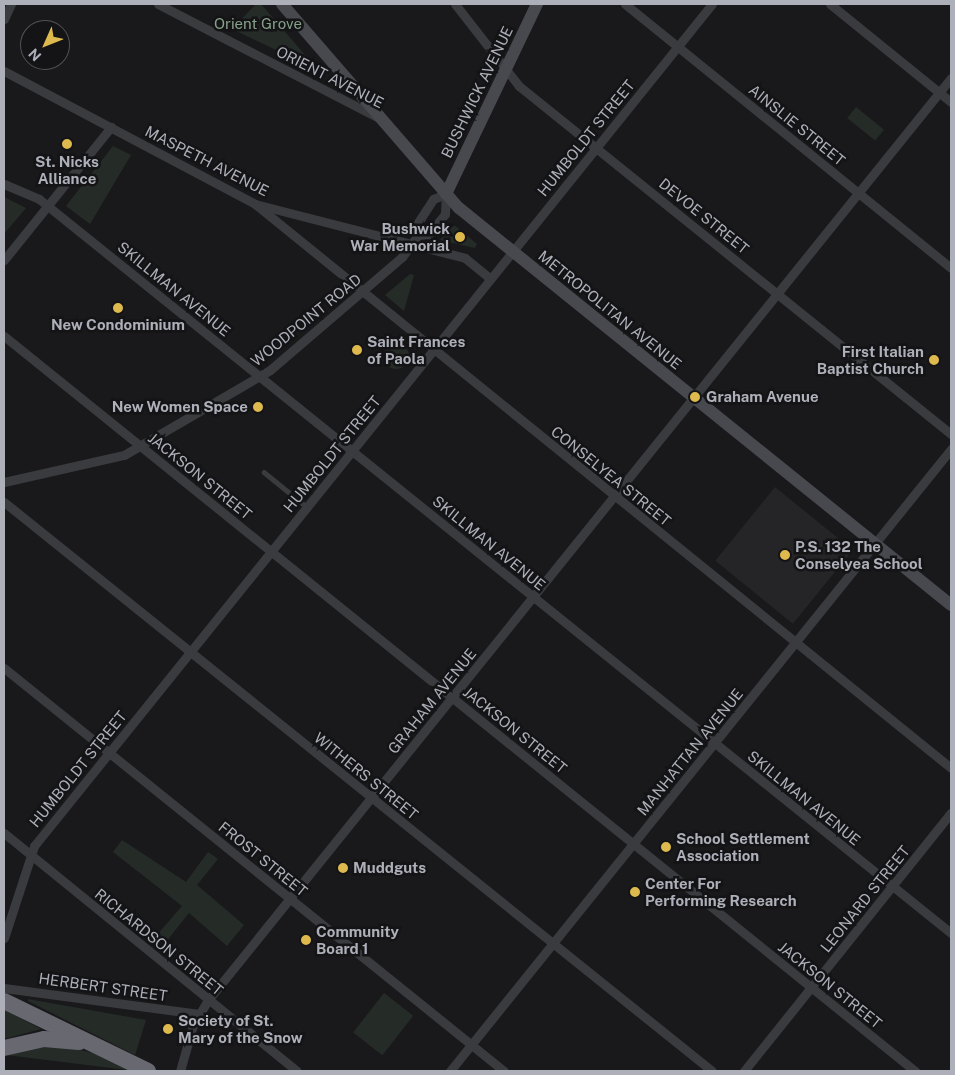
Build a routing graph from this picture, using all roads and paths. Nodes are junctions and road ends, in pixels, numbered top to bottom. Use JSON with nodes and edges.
{"nodes":[{"id":1,"x":12,"y":4,"type":"edge"},
{"id":2,"x":158,"y":4,"type":"edge"},
{"id":3,"x":282,"y":4,"type":"edge"},
{"id":4,"x":456,"y":4,"type":"edge"},
{"id":5,"x":537,"y":4,"type":"edge"},
{"id":6,"x":625,"y":4,"type":"edge"},
{"id":7,"x":712,"y":4,"type":"edge"},
{"id":8,"x":830,"y":4,"type":"edge"},
{"id":9,"x":4,"y":19,"type":"edge"},
{"id":10,"x":678,"y":46,"type":"junction"},
{"id":11,"x":507,"y":67,"type":"junction"},
{"id":12,"x":4,"y":71,"type":"edge"},
{"id":13,"x":951,"y":78,"type":"edge"},
{"id":14,"x":940,"y":92,"type":"junction"},
{"id":15,"x":951,"y":102,"type":"edge"},
{"id":16,"x":382,"y":120,"type":"junction"},
{"id":17,"x":111,"y":127,"type":"junction"},
{"id":18,"x":596,"y":147,"type":"junction"},
{"id":19,"x":4,"y":184,"type":"edge"},
{"id":20,"x":859,"y":193,"type":"junction"},
{"id":21,"x":446,"y":194,"type":"junction"},
{"id":22,"x":255,"y":204,"type":"junction"},
{"id":23,"x":47,"y":206,"type":"junction"},
{"id":24,"x":418,"y":235,"type":"junction"},
{"id":25,"x":411,"y":246,"type":"junction"},
{"id":26,"x":512,"y":252,"type":"junction"},
{"id":27,"x":4,"y":260,"type":"edge"},
{"id":28,"x":951,"y":268,"type":"edge"},
{"id":29,"x":490,"y":278,"type":"junction"},
{"id":30,"x":362,"y":293,"type":"junction"},
{"id":31,"x":778,"y":293,"type":"junction"},
{"id":32,"x":4,"y":336,"type":"edge"},
{"id":33,"x":433,"y":350,"type":"junction"},
{"id":34,"x":260,"y":376,"type":"junction"},
{"id":35,"x":694,"y":398,"type":"junction"},
{"id":36,"x":951,"y":434,"type":"edge"},
{"id":37,"x":141,"y":446,"type":"junction"},
{"id":38,"x":951,"y":449,"type":"edge"},
{"id":39,"x":352,"y":450,"type":"junction"},
{"id":40,"x":264,"y":472,"type":"dead end"},
{"id":41,"x":4,"y":482,"type":"edge"},
{"id":42,"x":614,"y":496,"type":"junction"},
{"id":43,"x":4,"y":502,"type":"edge"},
{"id":44,"x":307,"y":507,"type":"junction"},
{"id":45,"x":875,"y":544,"type":"junction"},
{"id":46,"x":271,"y":551,"type":"junction"},
{"id":47,"x":533,"y":597,"type":"junction"},
{"id":48,"x":951,"y":605,"type":"edge"},
{"id":49,"x":796,"y":643,"type":"junction"},
{"id":50,"x":190,"y":652,"type":"junction"},
{"id":51,"x":4,"y":668,"type":"edge"},
{"id":52,"x":452,"y":698,"type":"junction"},
{"id":53,"x":715,"y":743,"type":"junction"},
{"id":54,"x":109,"y":752,"type":"junction"},
{"id":55,"x":951,"y":768,"type":"edge"},
{"id":56,"x":371,"y":798,"type":"junction"},
{"id":57,"x":951,"y":813,"type":"edge"},
{"id":58,"x":4,"y":833,"type":"edge"},
{"id":59,"x":634,"y":844,"type":"junction"},
{"id":60,"x":31,"y":855,"type":"junction"},
{"id":61,"x":893,"y":886,"type":"junction"},
{"id":62,"x":290,"y":898,"type":"junction"},
{"id":63,"x":951,"y":933,"type":"edge"},
{"id":64,"x":4,"y":938,"type":"edge"},
{"id":65,"x":552,"y":944,"type":"junction"},
{"id":66,"x":811,"y":987,"type":"junction"},
{"id":67,"x":4,"y":988,"type":"edge"},
{"id":68,"x":208,"y":1000,"type":"junction"},
{"id":69,"x":4,"y":1001,"type":"edge"},
{"id":70,"x":199,"y":1014,"type":"junction"},
{"id":71,"x":472,"y":1045,"type":"junction"},
{"id":72,"x":4,"y":1048,"type":"edge"},
{"id":73,"x":102,"y":1048,"type":"junction"},
{"id":74,"x":148,"y":1071,"type":"edge"},
{"id":75,"x":180,"y":1071,"type":"edge"},
{"id":76,"x":297,"y":1071,"type":"edge"},
{"id":77,"x":450,"y":1071,"type":"edge"},
{"id":78,"x":504,"y":1071,"type":"edge"},
{"id":79,"x":712,"y":1071,"type":"edge"},
{"id":80,"x":744,"y":1071,"type":"edge"},
{"id":81,"x":915,"y":1071,"type":"edge"}],
"edges":[{"from":1,"to":9,"type":"street"},
{"from":2,"to":16,"type":"street","name":"ORIENT AVENUE"},
{"from":3,"to":16,"type":"main road","name":"METROPOLITAN AVENUE"},
{"from":4,"to":11,"type":"street","name":"DEVOE STREET"},
{"from":5,"to":11,"type":"main road","name":"BUSHWICK AVENUE"},
{"from":6,"to":10,"type":"street","name":"AINSLIE STREET"},
{"from":7,"to":10,"type":"street","name":"HUMBOLDT STREET"},
{"from":8,"to":14,"type":"street"},
{"from":10,"to":18,"type":"street","name":"HUMBOLDT STREET"},
{"from":10,"to":20,"type":"street","name":"AINSLIE STREET"},
{"from":11,"to":18,"type":"street","name":"DEVOE STREET"},
{"from":11,"to":21,"type":"main road","name":"BUSHWICK AVENUE"},
{"from":12,"to":17,"type":"street","name":"MASPETH AVENUE"},
{"from":13,"to":14,"type":"street","name":"GRAHAM AVENUE"},
{"from":14,"to":15,"type":"street"},
{"from":14,"to":20,"type":"street","name":"GRAHAM AVENUE"},
{"from":16,"to":21,"type":"main road","name":"METROPOLITAN AVENUE"},
{"from":17,"to":22,"type":"street","name":"MASPETH AVENUE"},
{"from":17,"to":23,"type":"street"},
{"from":18,"to":26,"type":"street","name":"HUMBOLDT STREET"},
{"from":18,"to":31,"type":"street","name":"DEVOE STREET"},
{"from":19,"to":23,"type":"street","name":"SKILLMAN AVENUE"},
{"from":20,"to":28,"type":"street","name":"AINSLIE STREET"},
{"from":20,"to":31,"type":"street","name":"GRAHAM AVENUE"},
{"from":21,"to":24,"type":"street","name":"WOODPOINT ROAD"},
{"from":21,"to":24,"type":"street","name":"WOODPOINT ROAD"},
{"from":21,"to":26,"type":"main road","name":"METROPOLITAN AVENUE"},
{"from":22,"to":25,"type":"street","name":"MASPETH AVENUE"},
{"from":22,"to":30,"type":"street","name":"CONSELYEA STREET"},
{"from":23,"to":27,"type":"street"},
{"from":23,"to":34,"type":"street","name":"SKILLMAN AVENUE"},
{"from":24,"to":25,"type":"street","name":"WOODPOINT ROAD"},
{"from":25,"to":29,"type":"street","name":"MASPETH AVENUE"},
{"from":25,"to":30,"type":"street","name":"WOODPOINT ROAD"},
{"from":26,"to":29,"type":"street","name":"HUMBOLDT STREET"},
{"from":26,"to":35,"type":"main road","name":"METROPOLITAN AVENUE"},
{"from":29,"to":33,"type":"street","name":"HUMBOLDT STREET"},
{"from":30,"to":33,"type":"street","name":"CONSELYEA STREET"},
{"from":30,"to":34,"type":"street","name":"WOODPOINT ROAD"},
{"from":31,"to":35,"type":"street","name":"GRAHAM AVENUE"},
{"from":31,"to":36,"type":"street","name":"DEVOE STREET"},
{"from":32,"to":37,"type":"street","name":"JACKSON STREET"},
{"from":33,"to":39,"type":"street","name":"HUMBOLDT STREET"},
{"from":33,"to":42,"type":"street","name":"CONSELYEA STREET"},
{"from":34,"to":37,"type":"street","name":"WOODPOINT ROAD"},
{"from":34,"to":39,"type":"street","name":"SKILLMAN AVENUE"},
{"from":35,"to":42,"type":"street","name":"GRAHAM AVENUE"},
{"from":35,"to":45,"type":"main road","name":"METROPOLITAN AVENUE"},
{"from":37,"to":41,"type":"street","name":"WOODPOINT ROAD"},
{"from":37,"to":46,"type":"street","name":"JACKSON STREET"},
{"from":38,"to":45,"type":"street","name":"MANHATTAN AVENUE"},
{"from":39,"to":44,"type":"street","name":"HUMBOLDT STREET"},
{"from":39,"to":47,"type":"street","name":"SKILLMAN AVENUE"},
{"from":40,"to":44,"type":"lane"},
{"from":42,"to":47,"type":"street","name":"GRAHAM AVENUE"},
{"from":42,"to":49,"type":"street","name":"CONSELYEA STREET"},
{"from":43,"to":50,"type":"street","name":"WITHERS STREET"},
{"from":44,"to":46,"type":"street","name":"HUMBOLDT STREET"},
{"from":45,"to":48,"type":"main road","name":"METROPOLITAN AVENUE"},
{"from":45,"to":49,"type":"street","name":"MANHATTAN AVENUE"},
{"from":46,"to":50,"type":"street","name":"HUMBOLDT STREET"},
{"from":46,"to":52,"type":"street","name":"JACKSON STREET"},
{"from":47,"to":52,"type":"street","name":"GRAHAM AVENUE"},
{"from":47,"to":53,"type":"street","name":"SKILLMAN AVENUE"},
{"from":49,"to":53,"type":"street","name":"MANHATTAN AVENUE"},
{"from":49,"to":55,"type":"street","name":"CONSELYEA STREET"},
{"from":50,"to":54,"type":"street","name":"HUMBOLDT STREET"},
{"from":50,"to":56,"type":"street","name":"WITHERS STREET"},
{"from":51,"to":54,"type":"street","name":"FROST STREET"},
{"from":52,"to":56,"type":"street","name":"GRAHAM AVENUE"},
{"from":52,"to":59,"type":"street","name":"JACKSON STREET"},
{"from":53,"to":59,"type":"street","name":"MANHATTAN AVENUE"},
{"from":53,"to":61,"type":"street","name":"SKILLMAN AVENUE"},
{"from":54,"to":60,"type":"street","name":"HUMBOLDT STREET"},
{"from":54,"to":62,"type":"street","name":"FROST STREET"},
{"from":56,"to":62,"type":"street","name":"GRAHAM AVENUE"},
{"from":56,"to":65,"type":"street","name":"WITHERS STREET"},
{"from":57,"to":61,"type":"street","name":"LEONARD STREET"},
{"from":58,"to":60,"type":"street","name":"RICHARDSON STREET"},
{"from":59,"to":65,"type":"street","name":"MANHATTAN AVENUE"},
{"from":59,"to":66,"type":"street","name":"JACKSON STREET"},
{"from":60,"to":64,"type":"street","name":"HUMBOLDT STREET"},
{"from":60,"to":68,"type":"street","name":"RICHARDSON STREET"},
{"from":61,"to":63,"type":"street","name":"SKILLMAN AVENUE"},
{"from":61,"to":66,"type":"street","name":"LEONARD STREET"},
{"from":62,"to":68,"type":"street","name":"GRAHAM AVENUE"},
{"from":62,"to":71,"type":"street","name":"FROST STREET"},
{"from":65,"to":71,"type":"street","name":"MANHATTAN AVENUE"},
{"from":65,"to":79,"type":"street","name":"WITHERS STREET"},
{"from":66,"to":80,"type":"street","name":"LEONARD STREET"},
{"from":66,"to":81,"type":"street","name":"JACKSON STREET"},
{"from":67,"to":70,"type":"street","name":"HERBERT STREET"},
{"from":68,"to":70,"type":"street","name":"GRAHAM AVENUE"},
{"from":68,"to":76,"type":"street","name":"RICHARDSON STREET"},
{"from":69,"to":73,"type":"highway"},
{"from":70,"to":75,"type":"street","name":"GRAHAM AVENUE"},
{"from":71,"to":77,"type":"street","name":"MANHATTAN AVENUE"},
{"from":71,"to":78,"type":"street","name":"FROST STREET"},
{"from":72,"to":73,"type":"highway"},
{"from":73,"to":74,"type":"highway"}]}
